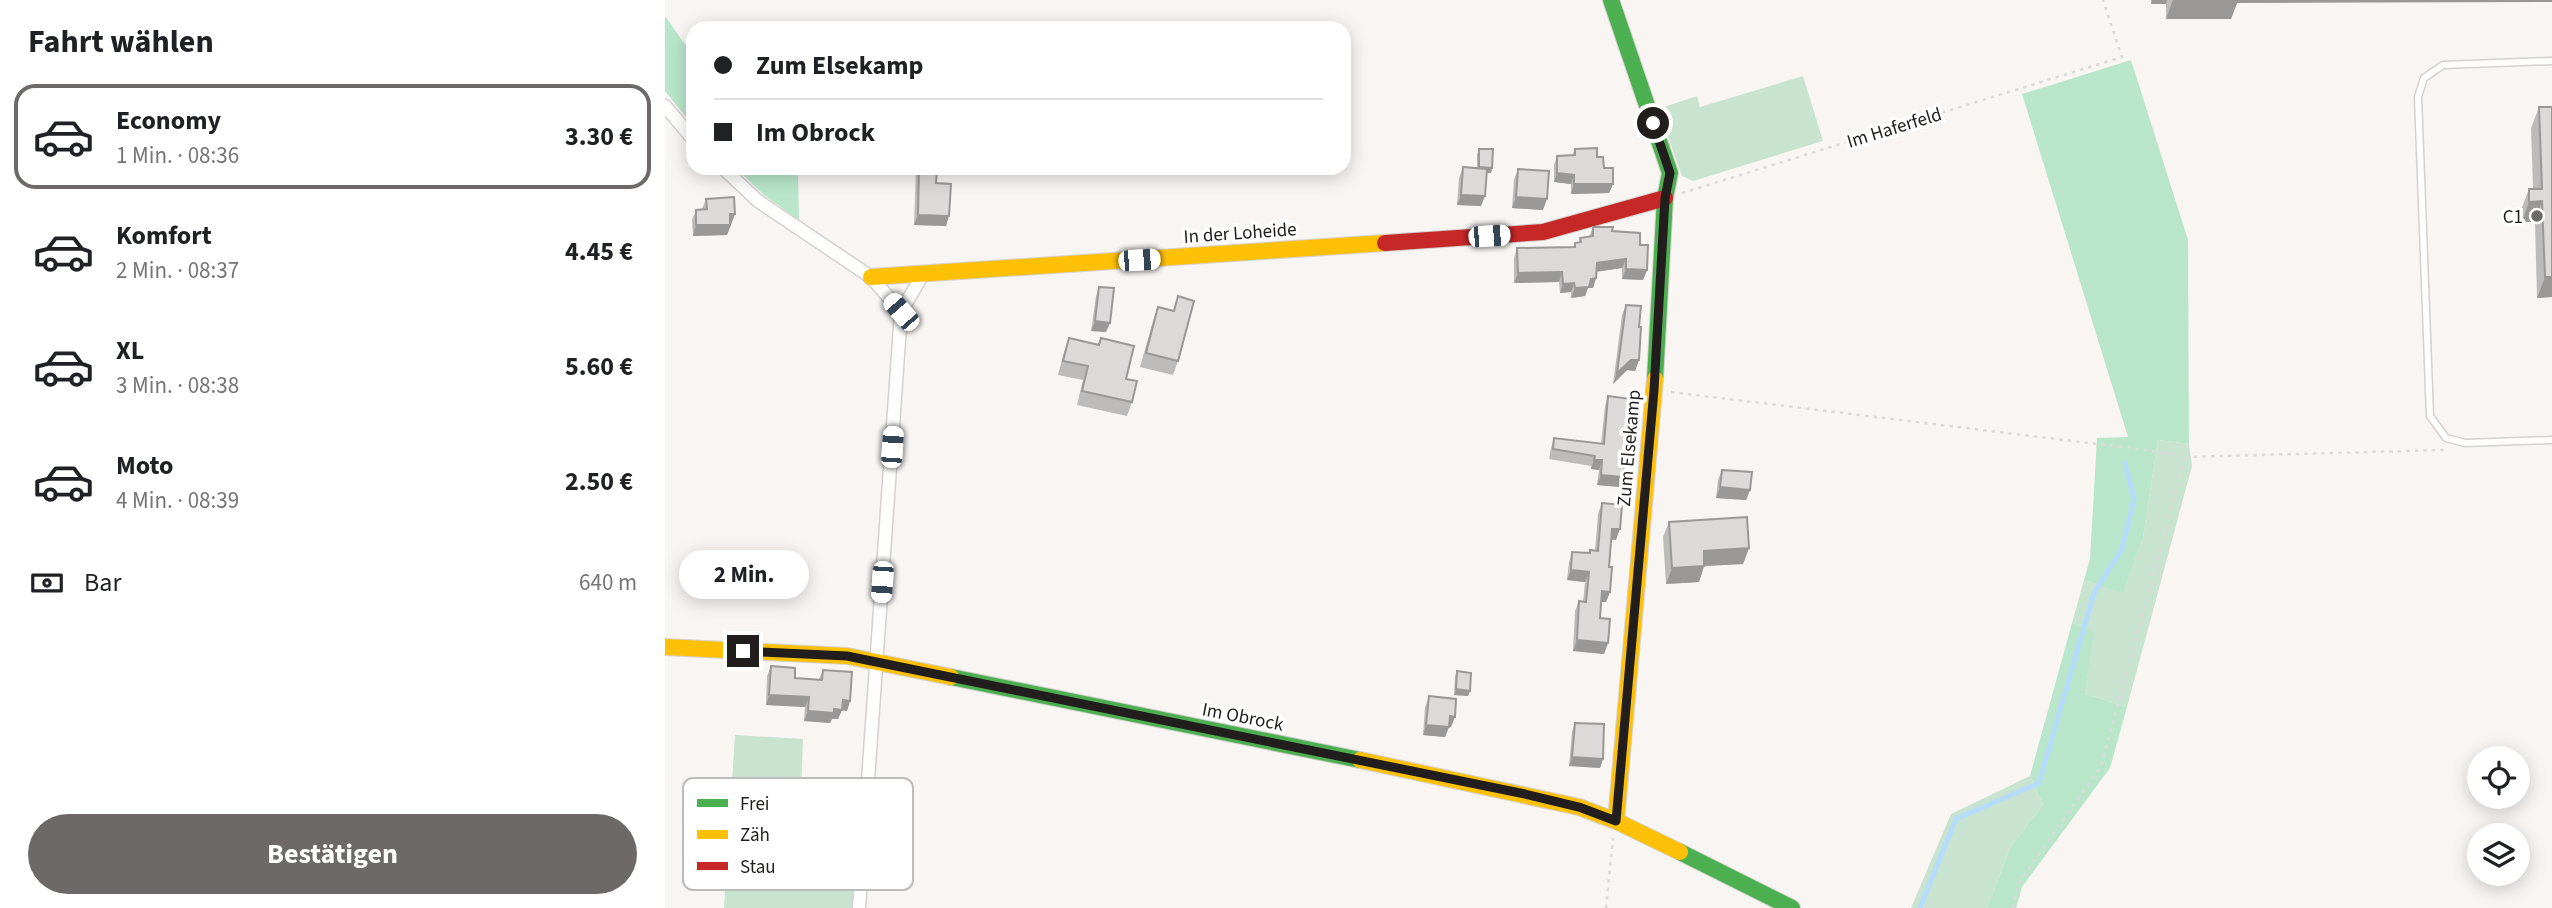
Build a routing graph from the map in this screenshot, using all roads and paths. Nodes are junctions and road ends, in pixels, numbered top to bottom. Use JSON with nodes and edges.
{"nodes":[{"id":1,"x":1611,"y":0,"type":"edge"},
{"id":2,"x":2102,"y":0,"type":"edge"},
{"id":3,"x":2552,"y":61,"type":"edge"},
{"id":4,"x":665,"y":106,"type":"edge"},
{"id":5,"x":686,"y":131,"type":"edge"},
{"id":6,"x":730,"y":175,"type":"edge"},
{"id":7,"x":1665,"y":198,"type":"junction"},
{"id":8,"x":923,"y":274,"type":"junction"},
{"id":9,"x":871,"y":276,"type":"junction"},
{"id":10,"x":901,"y":312,"type":"junction"},
{"id":11,"x":1654,"y":390,"type":"junction"},
{"id":12,"x":2552,"y":440,"type":"edge"},
{"id":13,"x":2443,"y":450,"type":"dead end"},
{"id":14,"x":2185,"y":457,"type":"junction"},
{"id":15,"x":665,"y":647,"type":"edge"},
{"id":16,"x":877,"y":663,"type":"junction"},
{"id":17,"x":869,"y":778,"type":"edge"},
{"id":18,"x":1616,"y":821,"type":"junction"},
{"id":19,"x":860,"y":890,"type":"edge"},
{"id":20,"x":859,"y":908,"type":"edge"},
{"id":21,"x":1606,"y":908,"type":"edge"},
{"id":22,"x":1792,"y":908,"type":"edge"},
{"id":23,"x":2013,"y":908,"type":"edge"}],
"edges":[{"from":1,"to":7,"type":"street","name":"Zum Elsekamp"},
{"from":2,"to":7,"type":"path","name":"Im Haferfeld"},
{"from":3,"to":12,"type":"lane"},
{"from":4,"to":5,"type":"street"},
{"from":6,"to":9,"type":"street"},
{"from":7,"to":8,"type":"street","name":"In der Loheide"},
{"from":7,"to":11,"type":"street","name":"Zum Elsekamp"},
{"from":8,"to":9,"type":"street","name":"In der Loheide"},
{"from":8,"to":10,"type":"street"},
{"from":9,"to":10,"type":"street"},
{"from":10,"to":16,"type":"street"},
{"from":11,"to":14,"type":"path"},
{"from":11,"to":18,"type":"street","name":"Zum Elsekamp"},
{"from":13,"to":14,"type":"path"},
{"from":14,"to":23,"type":"path"},
{"from":15,"to":16,"type":"street","name":"Im Obrock"},
{"from":16,"to":17,"type":"street"},
{"from":16,"to":18,"type":"street","name":"Im Obrock"},
{"from":18,"to":21,"type":"path"},
{"from":18,"to":22,"type":"street","name":"Im Obrock"},
{"from":19,"to":20,"type":"street"}]}
